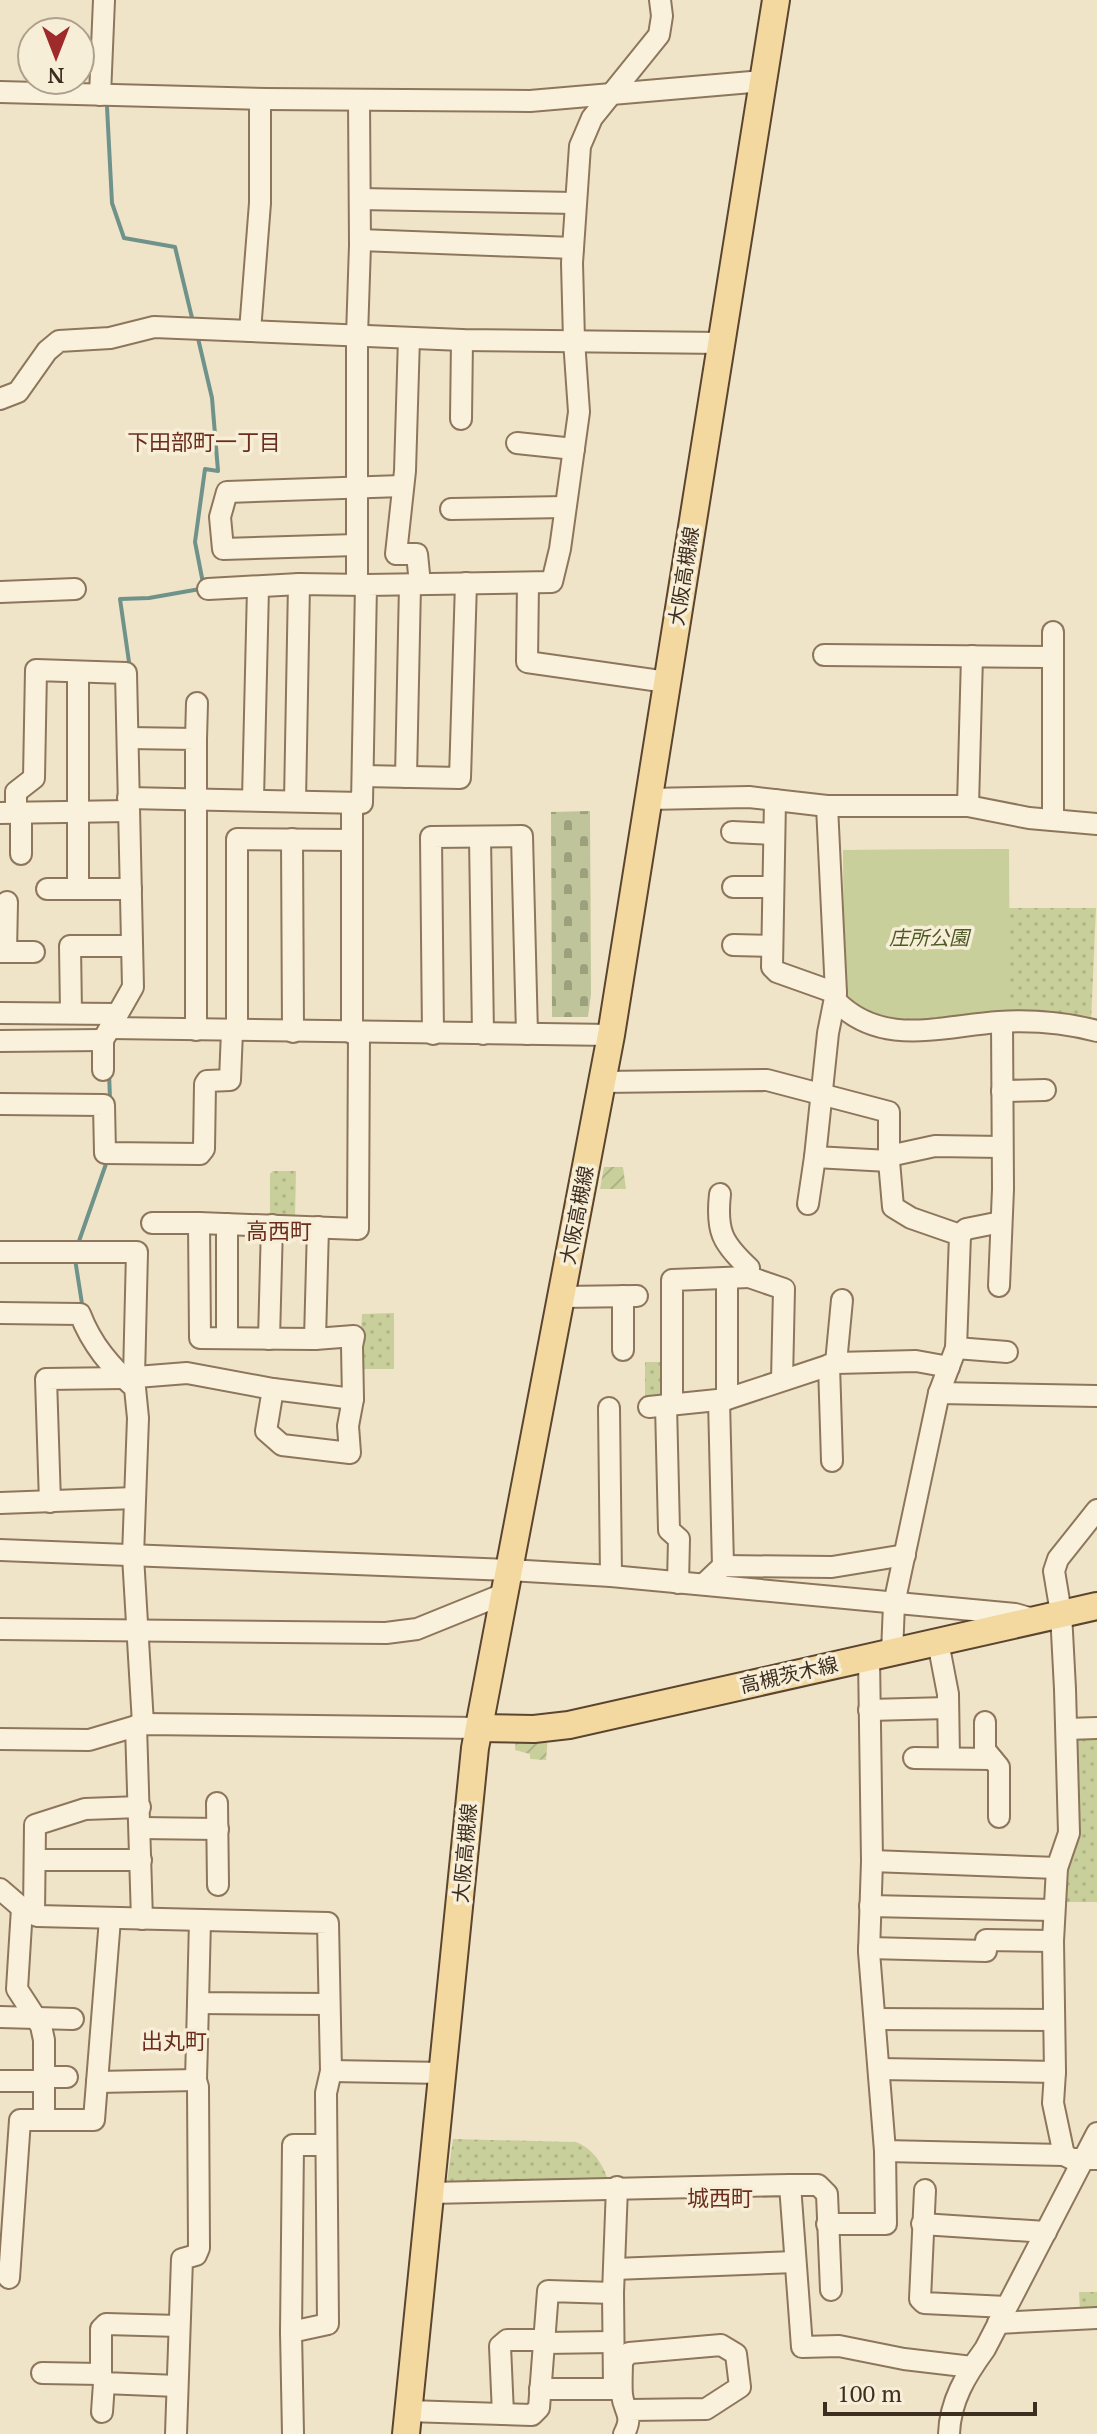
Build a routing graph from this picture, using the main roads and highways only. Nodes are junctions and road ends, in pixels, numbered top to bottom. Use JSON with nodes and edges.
{"nodes":[{"id":1,"x":776,"y":0,"type":"edge"},
{"id":2,"x":1097,"y":1606,"type":"edge"},
{"id":3,"x":479,"y":1728,"type":"junction"},
{"id":4,"x":407,"y":2422,"type":"edge"}],
"edges":[{"from":1,"to":3,"type":"main road","name":"大阪高槻線"},
{"from":2,"to":3,"type":"main road","name":"高槻茨木線"},
{"from":3,"to":4,"type":"main road","name":"大阪高槻線"}]}
